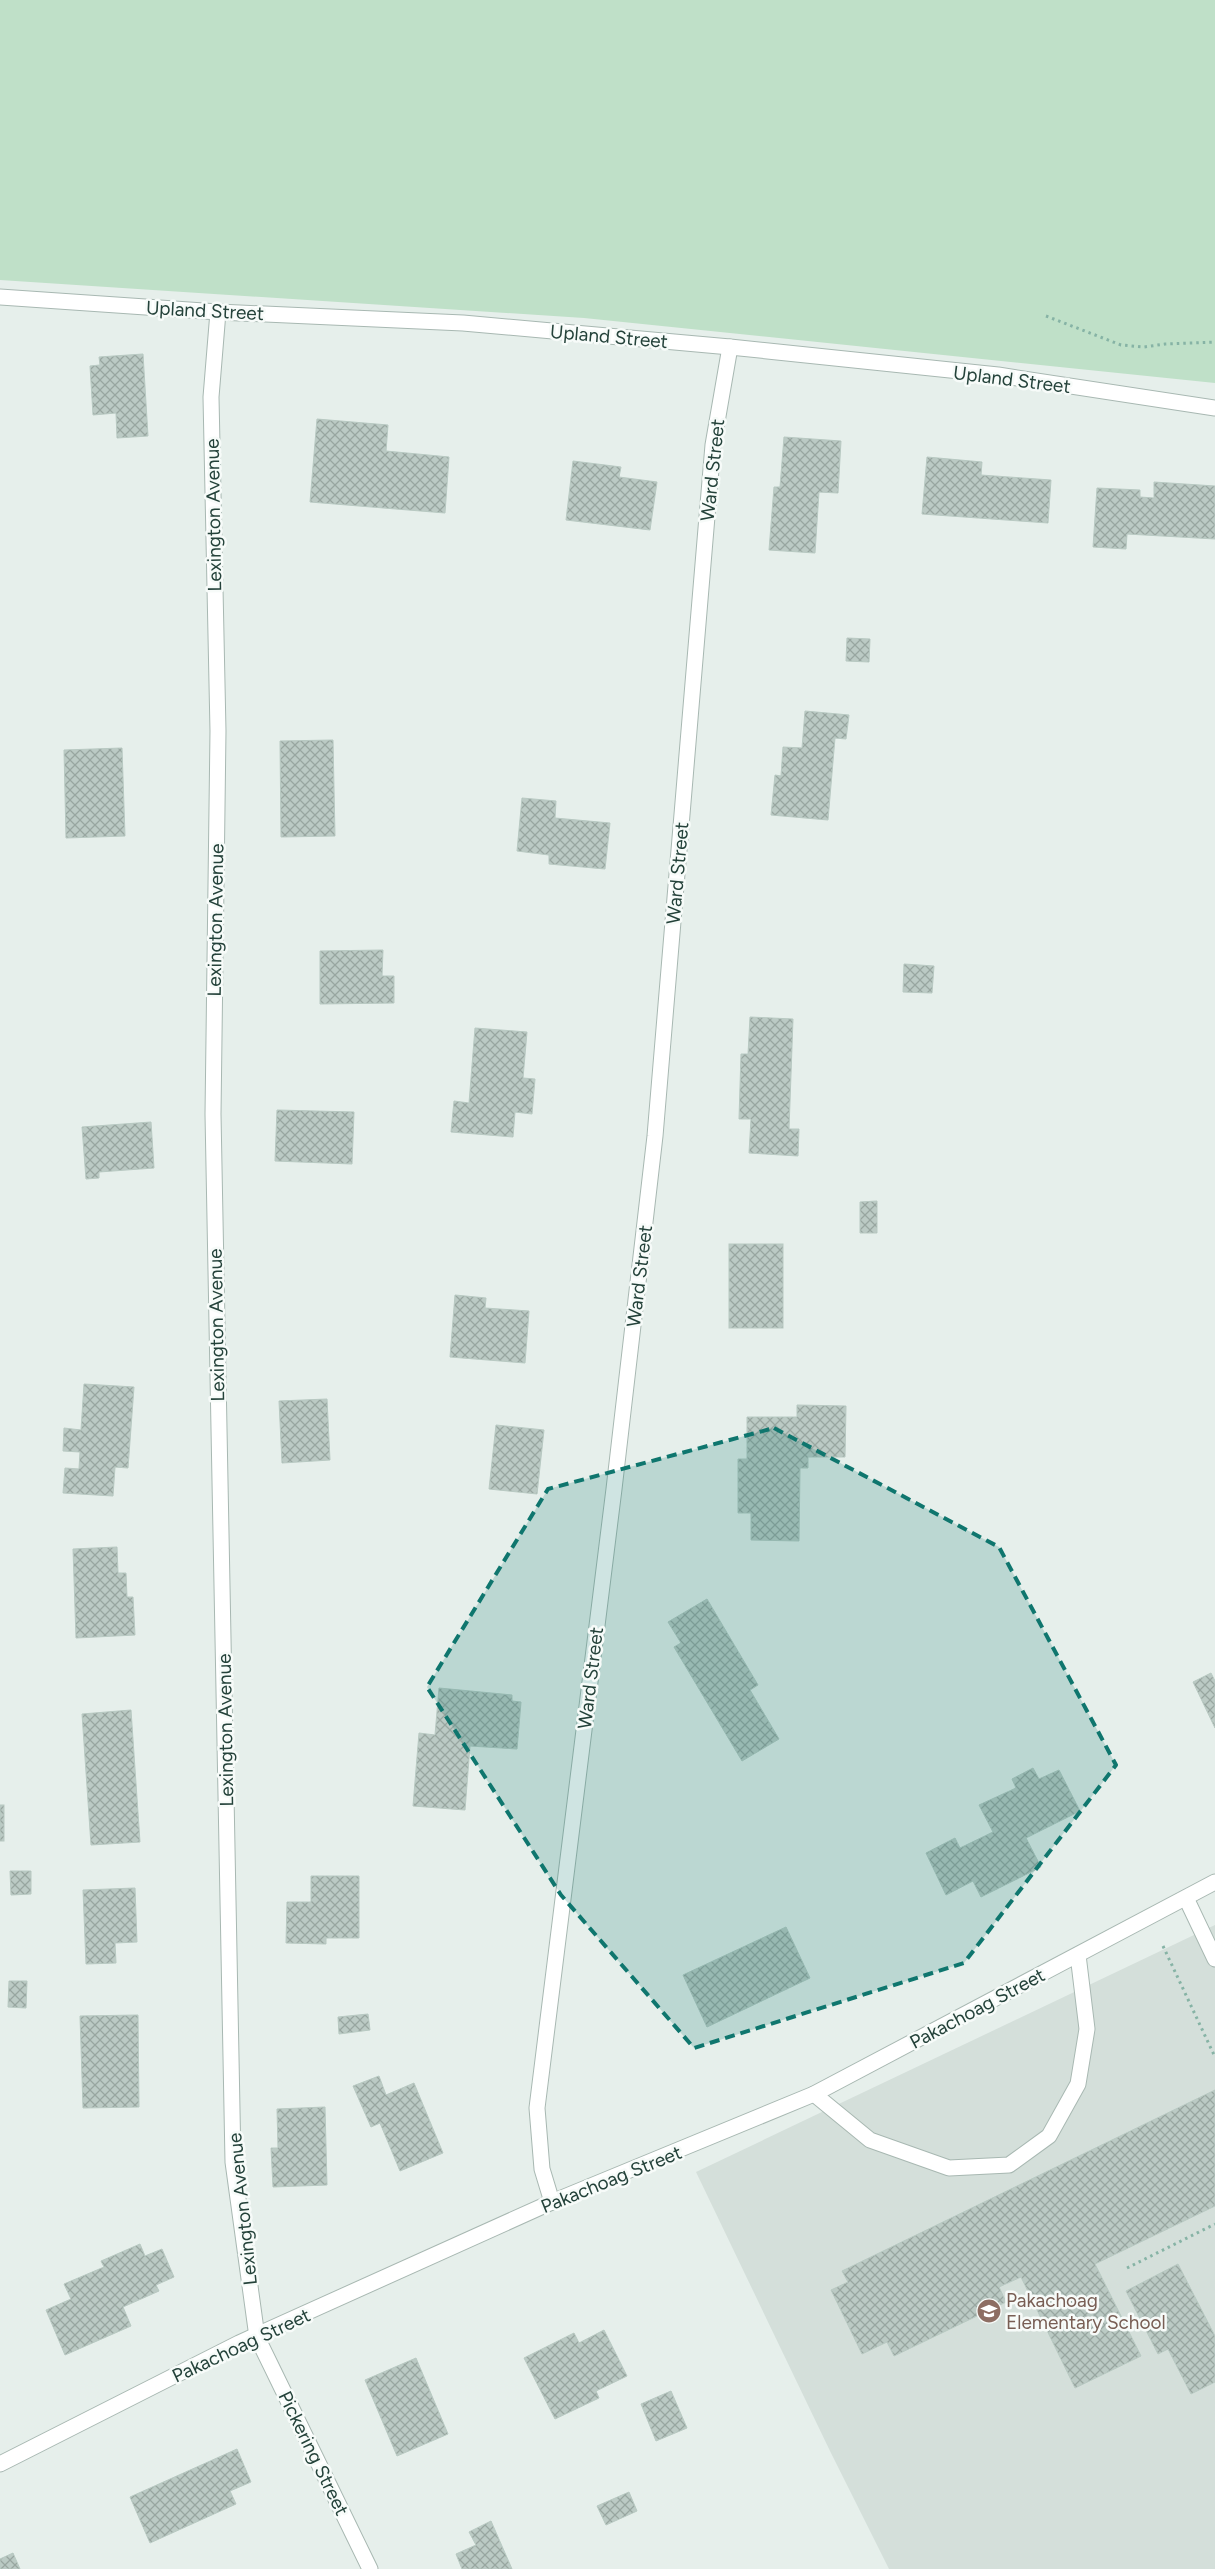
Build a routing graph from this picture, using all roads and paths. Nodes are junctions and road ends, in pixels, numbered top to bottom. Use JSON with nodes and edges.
{"nodes":[{"id":1,"x":0,"y":297,"type":"edge"},
{"id":2,"x":218,"y":312,"type":"junction"},
{"id":3,"x":1046,"y":316,"type":"dead end"},
{"id":4,"x":1215,"y":342,"type":"edge"},
{"id":5,"x":730,"y":347,"type":"junction"},
{"id":6,"x":1215,"y":408,"type":"edge"},
{"id":7,"x":1215,"y":1882,"type":"edge"},
{"id":8,"x":1186,"y":1898,"type":"junction"},
{"id":9,"x":1163,"y":1946,"type":"dead end"},
{"id":10,"x":1078,"y":1955,"type":"junction"},
{"id":11,"x":1215,"y":1958,"type":"edge"},
{"id":12,"x":1215,"y":2057,"type":"edge"},
{"id":13,"x":814,"y":2094,"type":"junction"},
{"id":14,"x":552,"y":2202,"type":"junction"},
{"id":15,"x":1215,"y":2224,"type":"edge"},
{"id":16,"x":1127,"y":2268,"type":"dead end"},
{"id":17,"x":257,"y":2337,"type":"junction"},
{"id":18,"x":0,"y":2464,"type":"edge"},
{"id":19,"x":370,"y":2569,"type":"edge"}],
"edges":[{"from":1,"to":2,"type":"street","name":"Upland Street"},
{"from":2,"to":5,"type":"street","name":"Upland Street"},
{"from":2,"to":17,"type":"street","name":"Lexington Avenue"},
{"from":3,"to":4,"type":"path"},
{"from":5,"to":6,"type":"street","name":"Upland Street"},
{"from":5,"to":14,"type":"street","name":"Ward Street"},
{"from":7,"to":8,"type":"street","name":"Pakachoag Street"},
{"from":8,"to":10,"type":"street","name":"Pakachoag Street"},
{"from":8,"to":11,"type":"street"},
{"from":9,"to":12,"type":"path"},
{"from":10,"to":13,"type":"street","name":"Pakachoag Street"},
{"from":10,"to":13,"type":"street"},
{"from":13,"to":14,"type":"street","name":"Pakachoag Street"},
{"from":14,"to":17,"type":"street","name":"Pakachoag Street"},
{"from":15,"to":16,"type":"path"},
{"from":17,"to":18,"type":"street","name":"Pakachoag Street"},
{"from":17,"to":19,"type":"street","name":"Pickering Street"}]}
